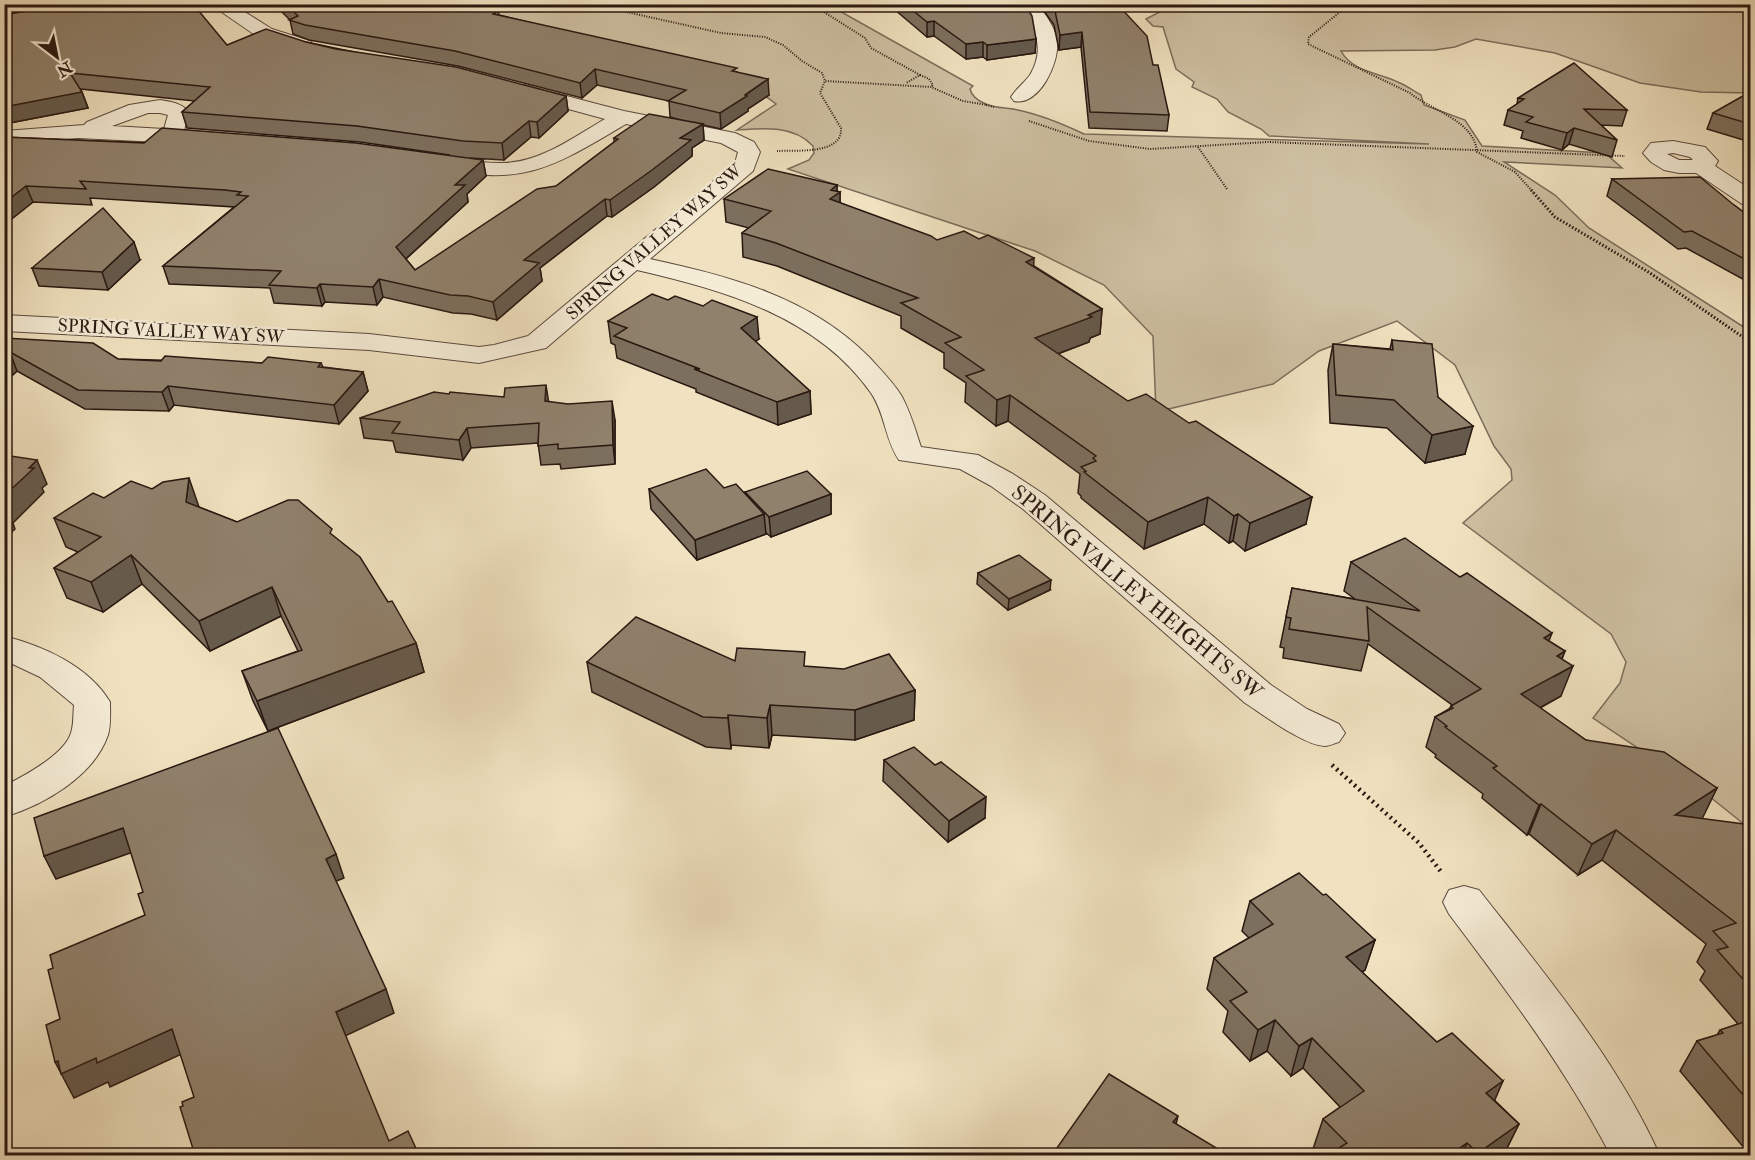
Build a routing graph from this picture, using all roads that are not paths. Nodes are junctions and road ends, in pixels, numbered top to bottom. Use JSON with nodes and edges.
{"nodes":[{"id":1,"x":219,"y":4,"type":"edge"},
{"id":2,"x":1027,"y":4,"type":"edge"},
{"id":3,"x":324,"y":50,"type":"edge"},
{"id":4,"x":508,"y":87,"type":"edge"},
{"id":5,"x":1021,"y":97,"type":"road end"},
{"id":6,"x":623,"y":117,"type":"junction"},
{"id":7,"x":4,"y":137,"type":"edge"},
{"id":8,"x":216,"y":139,"type":"edge"},
{"id":9,"x":1656,"y":157,"type":"road end"},
{"id":10,"x":419,"y":158,"type":"edge"},
{"id":11,"x":1750,"y":199,"type":"edge"},
{"id":12,"x":632,"y":262,"type":"junction"},
{"id":13,"x":4,"y":323,"type":"edge"},
{"id":14,"x":4,"y":647,"type":"edge"},
{"id":15,"x":1326,"y":733,"type":"dead end"},
{"id":16,"x":4,"y":803,"type":"edge"},
{"id":17,"x":1464,"y":902,"type":"road end"},
{"id":18,"x":1636,"y":1155,"type":"edge"}],
"edges":[{"from":1,"to":3,"type":"street"},
{"from":2,"to":5,"type":"street"},
{"from":4,"to":6,"type":"street","name":"SPRING VALLEY WAY SW"},
{"from":6,"to":10,"type":"street"},
{"from":6,"to":12,"type":"street","name":"SPRING VALLEY WAY SW"},
{"from":7,"to":8,"type":"street"},
{"from":9,"to":11,"type":"street"},
{"from":12,"to":13,"type":"street","name":"SPRING VALLEY WAY SW"},
{"from":12,"to":15,"type":"street","name":"SPRING VALLEY HEIGHTS SW"},
{"from":14,"to":16,"type":"street"},
{"from":17,"to":18,"type":"street"}]}
